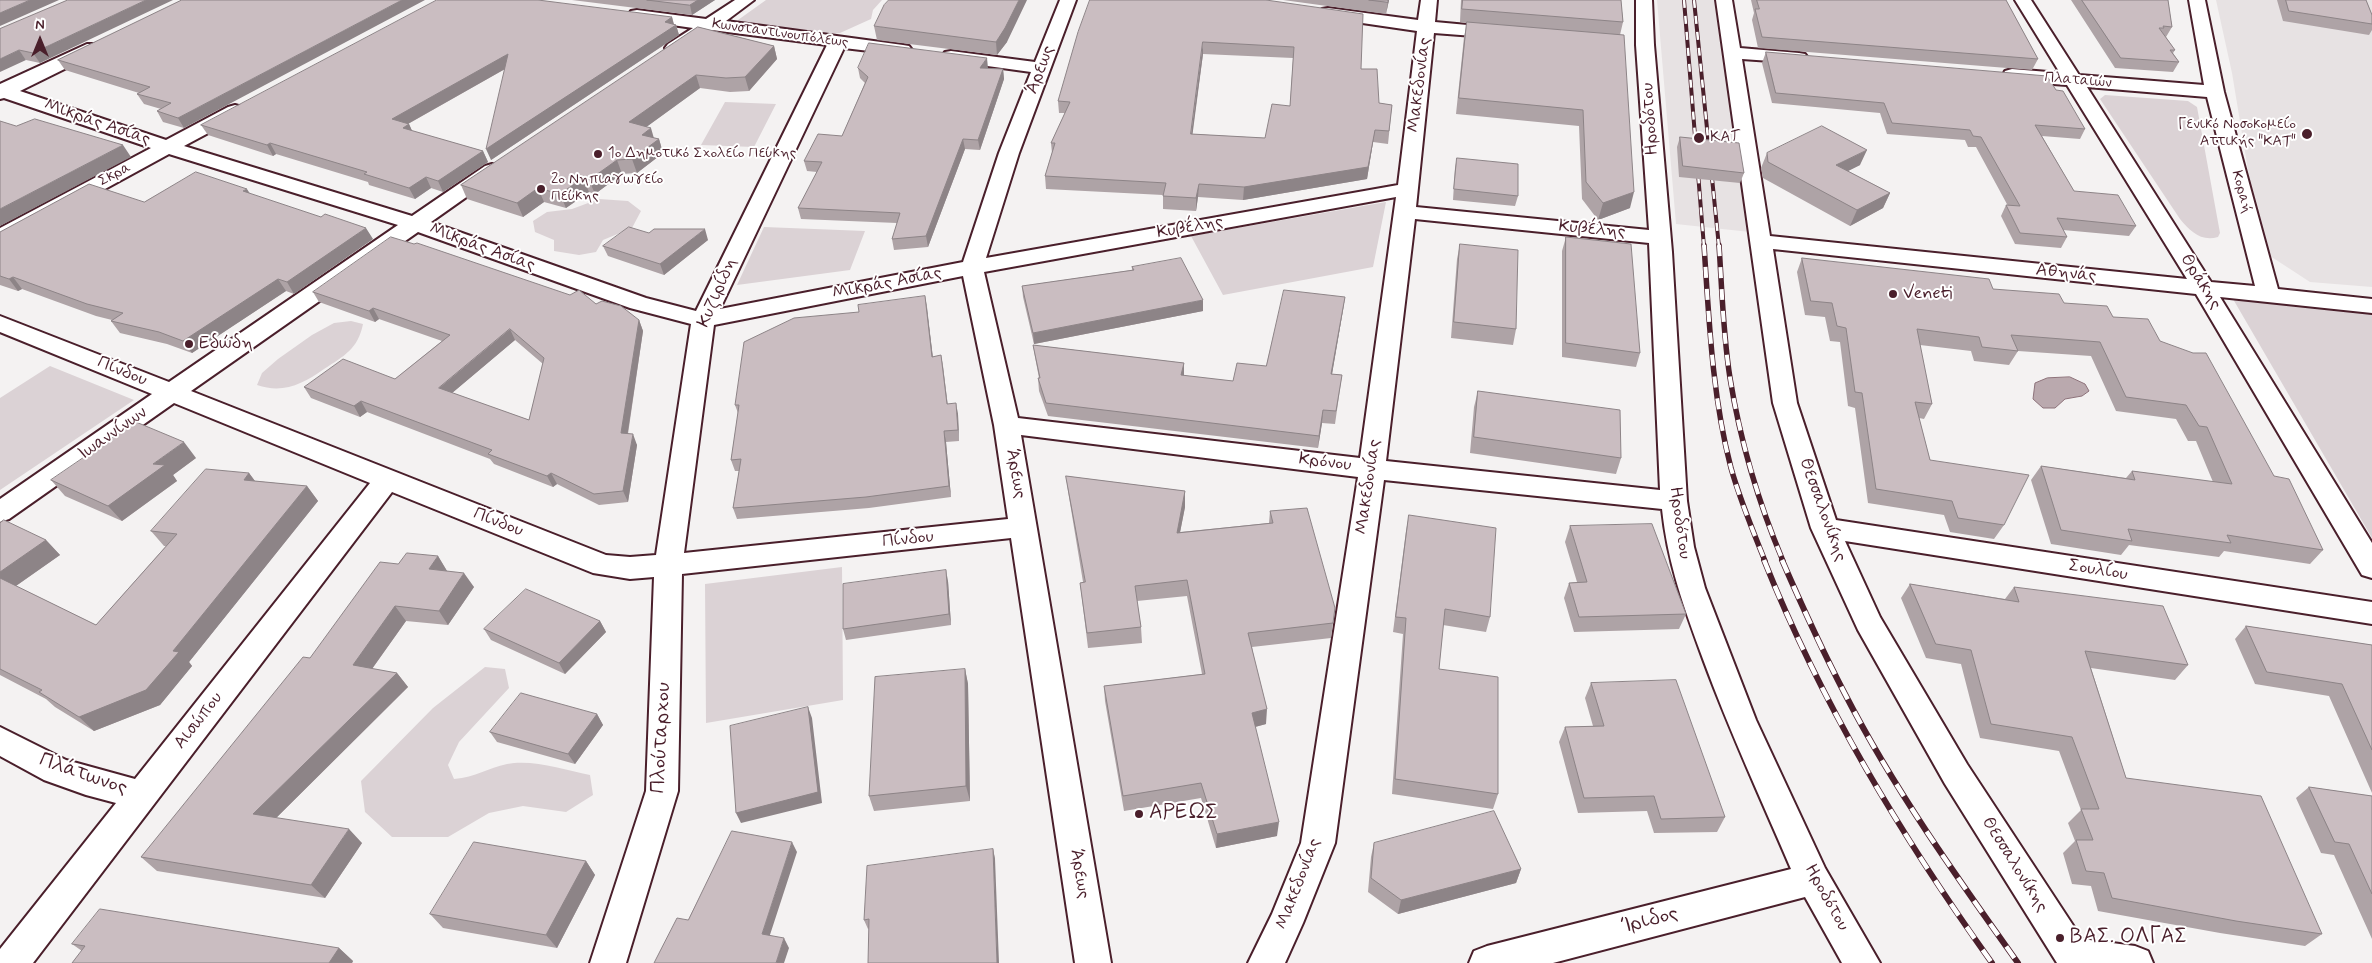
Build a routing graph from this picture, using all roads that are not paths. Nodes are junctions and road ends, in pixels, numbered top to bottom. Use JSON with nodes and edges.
{"nodes":[{"id":1,"x":746,"y":0,"type":"edge"},
{"id":2,"x":1068,"y":0,"type":"edge"},
{"id":3,"x":1429,"y":0,"type":"edge"},
{"id":4,"x":1644,"y":0,"type":"edge"},
{"id":5,"x":1724,"y":0,"type":"edge"},
{"id":6,"x":2023,"y":0,"type":"edge"},
{"id":7,"x":2197,"y":0,"type":"edge"},
{"id":8,"x":1310,"y":11,"type":"edge"},
{"id":9,"x":622,"y":14,"type":"edge"},
{"id":10,"x":709,"y":24,"type":"junction"},
{"id":11,"x":1427,"y":27,"type":"junction"},
{"id":12,"x":1516,"y":34,"type":"edge"},
{"id":13,"x":110,"y":39,"type":"edge"},
{"id":14,"x":838,"y":42,"type":"junction"},
{"id":15,"x":1625,"y":44,"type":"edge"},
{"id":16,"x":1645,"y":45,"type":"junction"},
{"id":17,"x":916,"y":52,"type":"edge"},
{"id":18,"x":1732,"y":53,"type":"junction"},
{"id":19,"x":936,"y":54,"type":"edge"},
{"id":20,"x":660,"y":58,"type":"edge"},
{"id":21,"x":1820,"y":60,"type":"edge"},
{"id":22,"x":1042,"y":68,"type":"junction"},
{"id":23,"x":1996,"y":74,"type":"edge"},
{"id":24,"x":2075,"y":80,"type":"junction"},
{"id":25,"x":1,"y":91,"type":"edge"},
{"id":26,"x":2215,"y":92,"type":"junction"},
{"id":27,"x":253,"y":101,"type":"edge"},
{"id":28,"x":167,"y":147,"type":"junction"},
{"id":29,"x":504,"y":163,"type":"edge"},
{"id":30,"x":1408,"y":189,"type":"junction"},
{"id":31,"x":1405,"y":212,"type":"junction"},
{"id":32,"x":414,"y":223,"type":"junction"},
{"id":33,"x":0,"y":237,"type":"edge"},
{"id":34,"x":1659,"y":237,"type":"junction"},
{"id":35,"x":1761,"y":241,"type":"junction"},
{"id":36,"x":972,"y":267,"type":"junction"},
{"id":37,"x":2204,"y":289,"type":"junction"},
{"id":38,"x":2268,"y":295,"type":"junction"},
{"id":39,"x":2372,"y":306,"type":"edge"},
{"id":40,"x":702,"y":320,"type":"junction"},
{"id":41,"x":0,"y":323,"type":"edge"},
{"id":42,"x":173,"y":392,"type":"junction"},
{"id":43,"x":1007,"y":425,"type":"junction"},
{"id":44,"x":1372,"y":469,"type":"junction"},
{"id":45,"x":387,"y":480,"type":"junction"},
{"id":46,"x":1674,"y":501,"type":"junction"},
{"id":47,"x":0,"y":512,"type":"edge"},
{"id":48,"x":1024,"y":527,"type":"junction"},
{"id":49,"x":1824,"y":528,"type":"junction"},
{"id":50,"x":668,"y":565,"type":"junction"},
{"id":51,"x":2372,"y":567,"type":"edge"},
{"id":52,"x":2372,"y":613,"type":"edge"},
{"id":53,"x":0,"y":740,"type":"edge"},
{"id":54,"x":141,"y":795,"type":"junction"},
{"id":55,"x":1813,"y":879,"type":"junction"},
{"id":56,"x":2074,"y":959,"type":"edge"},
{"id":57,"x":11,"y":963,"type":"edge"},
{"id":58,"x":608,"y":963,"type":"edge"},
{"id":59,"x":1093,"y":963,"type":"edge"},
{"id":60,"x":1266,"y":963,"type":"edge"},
{"id":61,"x":1488,"y":963,"type":"edge"},
{"id":62,"x":1862,"y":963,"type":"edge"},
{"id":63,"x":2135,"y":963,"type":"edge"}],
"edges":[{"from":1,"to":10,"type":"street"},
{"from":2,"to":22,"type":"street","name":"Άρεως"},
{"from":3,"to":11,"type":"street","name":"Μακεδονίας"},
{"from":4,"to":16,"type":"street"},
{"from":5,"to":18,"type":"street","name":"Θεσσαλονίκης"},
{"from":6,"to":24,"type":"street","name":"Θράκης"},
{"from":7,"to":26,"type":"street","name":"Κοραή"},
{"from":8,"to":11,"type":"street"},
{"from":9,"to":10,"type":"street","name":"Κωνσταντινουπόλεως"},
{"from":10,"to":14,"type":"street","name":"Κωνσταντινουπόλεως"},
{"from":10,"to":20,"type":"street"},
{"from":11,"to":12,"type":"street"},
{"from":11,"to":30,"type":"street","name":"Μακεδονίας"},
{"from":13,"to":25,"type":"street"},
{"from":14,"to":17,"type":"street","name":"Κωνσταντινουπόλεως"},
{"from":14,"to":40,"type":"street","name":"Κυζιρίδη"},
{"from":15,"to":16,"type":"street"},
{"from":16,"to":34,"type":"street","name":"Ηροδότου"},
{"from":18,"to":21,"type":"street"},
{"from":18,"to":35,"type":"street","name":"Θεσσαλονίκης"},
{"from":19,"to":22,"type":"street"},
{"from":22,"to":36,"type":"street","name":"Άρεως"},
{"from":23,"to":24,"type":"street","name":"Πλαταιών"},
{"from":24,"to":26,"type":"street","name":"Πλαταιών"},
{"from":24,"to":37,"type":"street","name":"Θράκης"},
{"from":25,"to":28,"type":"street","name":"Μικράς Ασίας"},
{"from":26,"to":38,"type":"street","name":"Κοραή"},
{"from":27,"to":28,"type":"street","name":"Σκρα"},
{"from":28,"to":32,"type":"street","name":"Μικράς Ασίας"},
{"from":28,"to":33,"type":"street","name":"Σκρα"},
{"from":29,"to":32,"type":"street","name":"Ιωαννίνων"},
{"from":30,"to":31,"type":"street","name":"Μακεδονίας"},
{"from":30,"to":36,"type":"street","name":"Κυβέλης"},
{"from":31,"to":34,"type":"street","name":"Κυβέλης"},
{"from":31,"to":44,"type":"street","name":"Μακεδονίας"},
{"from":32,"to":40,"type":"street","name":"Μικράς Ασίας"},
{"from":32,"to":42,"type":"street","name":"Ιωαννίνων"},
{"from":34,"to":46,"type":"street","name":"Ηροδότου"},
{"from":35,"to":37,"type":"street","name":"Αθηνάς"},
{"from":35,"to":49,"type":"street","name":"Θεσσαλονίκης"},
{"from":36,"to":40,"type":"street","name":"Μικράς Ασίας"},
{"from":36,"to":43,"type":"street","name":"Άρεως"},
{"from":37,"to":38,"type":"street","name":"Αθηνάς"},
{"from":37,"to":51,"type":"street","name":"Θράκης"},
{"from":38,"to":39,"type":"street","name":"Αθηνάς"},
{"from":40,"to":50,"type":"street","name":"Κυζιρίδη"},
{"from":41,"to":42,"type":"street","name":"Πίνδου"},
{"from":42,"to":45,"type":"street","name":"Πίνδου"},
{"from":42,"to":47,"type":"street","name":"Ιωαννίνων"},
{"from":43,"to":44,"type":"street","name":"Κρόνου"},
{"from":43,"to":48,"type":"street","name":"Άρεως"},
{"from":44,"to":46,"type":"street","name":"Κρόνου"},
{"from":44,"to":60,"type":"street","name":"Μακεδονίας"},
{"from":45,"to":50,"type":"street","name":"Πίνδου"},
{"from":45,"to":54,"type":"street","name":"Αισώπου"},
{"from":46,"to":55,"type":"street","name":"Ηροδότου"},
{"from":48,"to":50,"type":"street","name":"Πίνδου"},
{"from":48,"to":59,"type":"street","name":"Άρεως"},
{"from":49,"to":52,"type":"street","name":"Σουλίου"},
{"from":49,"to":56,"type":"street","name":"Θεσσαλονίκης"},
{"from":50,"to":58,"type":"street","name":"Πλούταρχου"},
{"from":53,"to":54,"type":"street","name":"Πλάτωνος"},
{"from":54,"to":57,"type":"street","name":"Αισώπου"},
{"from":55,"to":61,"type":"street","name":"Ίριδος"},
{"from":55,"to":62,"type":"street","name":"Ηροδότου"},
{"from":56,"to":63,"type":"street"}]}
